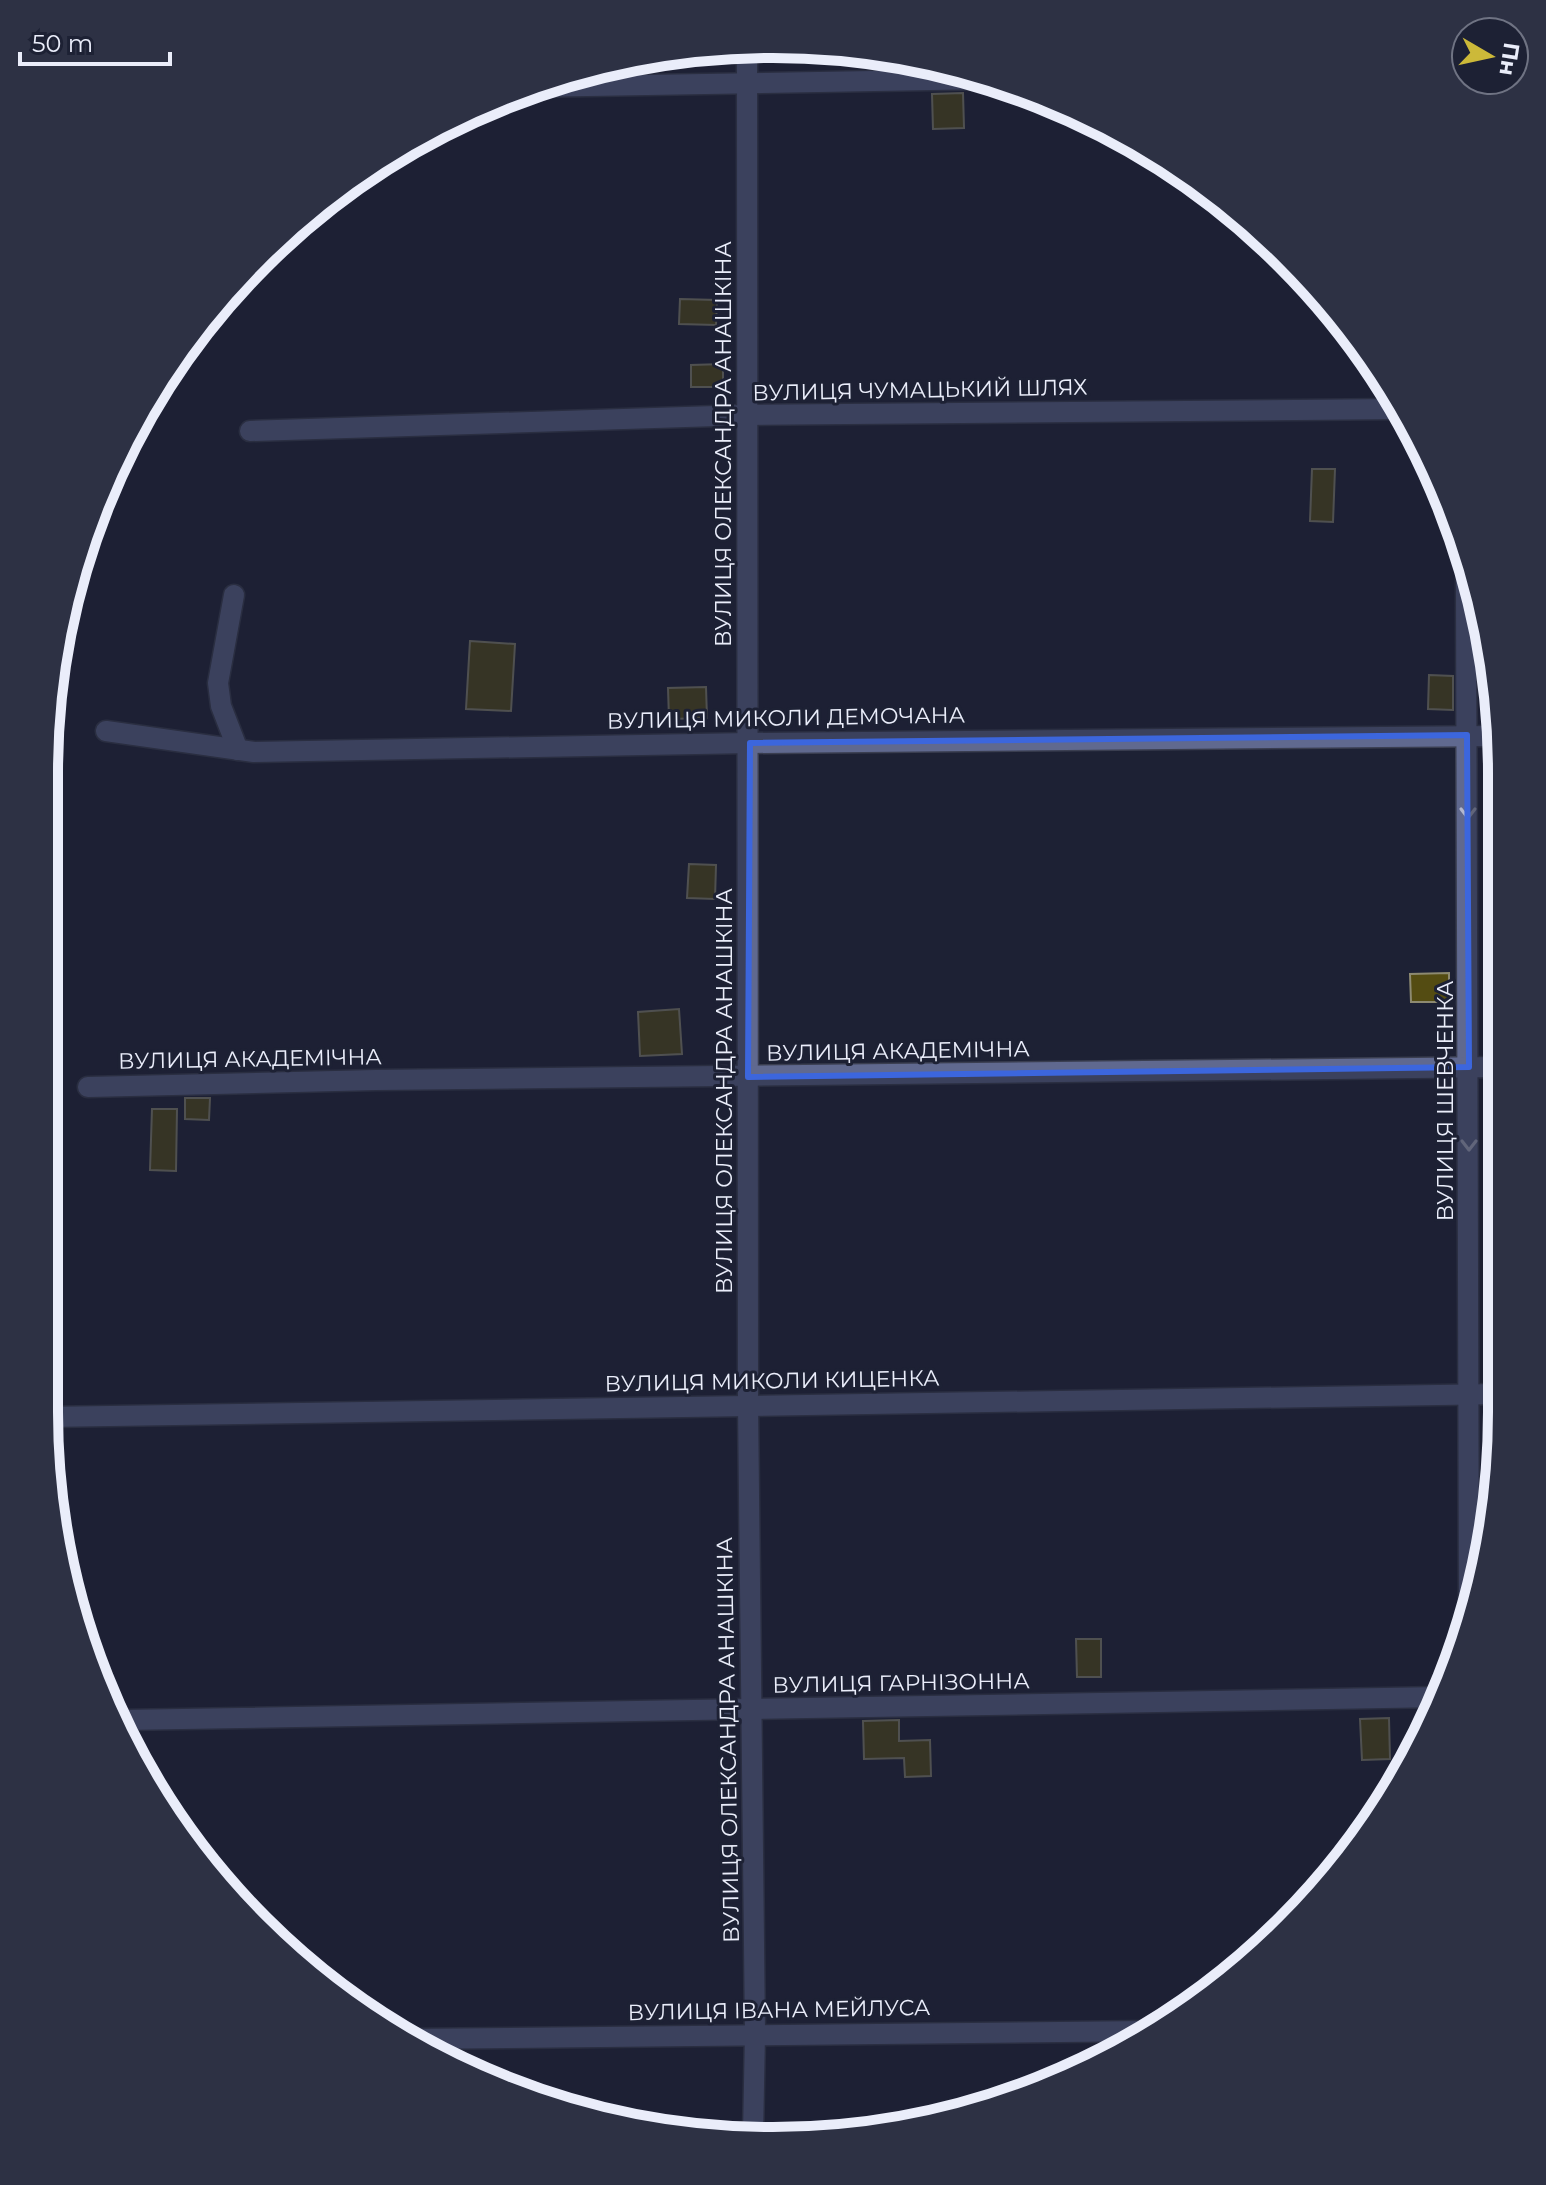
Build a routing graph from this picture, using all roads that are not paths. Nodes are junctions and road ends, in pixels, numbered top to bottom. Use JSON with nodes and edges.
{"nodes":[{"id":1,"x":747,"y":59,"type":"edge"},
{"id":2,"x":946,"y":79,"type":"edge"},
{"id":3,"x":746,"y":81,"type":"junction"},
{"id":4,"x":576,"y":86,"type":"edge"},
{"id":5,"x":1388,"y":409,"type":"edge"},
{"id":6,"x":747,"y":415,"type":"junction"},
{"id":7,"x":250,"y":431,"type":"dead end"},
{"id":8,"x":234,"y":595,"type":"dead end"},
{"id":9,"x":1466,"y":598,"type":"edge"},
{"id":10,"x":106,"y":731,"type":"dead end"},
{"id":11,"x":1467,"y":735,"type":"junction"},
{"id":12,"x":1486,"y":736,"type":"edge"},
{"id":13,"x":750,"y":743,"type":"junction"},
{"id":14,"x":238,"y":750,"type":"junction"},
{"id":15,"x":1469,"y":1067,"type":"junction"},
{"id":16,"x":1488,"y":1067,"type":"edge"},
{"id":17,"x":748,"y":1077,"type":"junction"},
{"id":18,"x":88,"y":1087,"type":"dead end"},
{"id":19,"x":1488,"y":1394,"type":"edge"},
{"id":20,"x":1470,"y":1395,"type":"junction"},
{"id":21,"x":748,"y":1404,"type":"junction"},
{"id":22,"x":58,"y":1417,"type":"edge"},
{"id":23,"x":1469,"y":1573,"type":"edge"},
{"id":24,"x":1429,"y":1697,"type":"edge"},
{"id":25,"x":752,"y":1710,"type":"junction"},
{"id":26,"x":128,"y":1720,"type":"edge"},
{"id":27,"x":1130,"y":2031,"type":"edge"},
{"id":28,"x":755,"y":2033,"type":"junction"},
{"id":29,"x":430,"y":2039,"type":"edge"},
{"id":30,"x":753,"y":2126,"type":"edge"}],
"edges":[{"from":1,"to":3,"type":"street","name":"ВУЛИЦЯ ОЛЕКСАНДРА АНАШКІНА"},
{"from":2,"to":3,"type":"street"},
{"from":3,"to":4,"type":"street"},
{"from":3,"to":6,"type":"street","name":"ВУЛИЦЯ ОЛЕКСАНДРА АНАШКІНА"},
{"from":5,"to":6,"type":"street","name":"ВУЛИЦЯ ЧУМАЦЬКИЙ ШЛЯХ"},
{"from":6,"to":7,"type":"street","name":"ВУЛИЦЯ ЧУМАЦЬКИЙ ШЛЯХ"},
{"from":6,"to":13,"type":"street","name":"ВУЛИЦЯ ОЛЕКСАНДРА АНАШКІНА"},
{"from":8,"to":14,"type":"street"},
{"from":9,"to":11,"type":"street","name":"ВУЛИЦЯ ШЕВЧЕНКА"},
{"from":10,"to":14,"type":"street","name":"ВУЛИЦЯ МИКОЛИ ДЕМОЧАНА"},
{"from":11,"to":12,"type":"street","name":"ВУЛИЦЯ МИКОЛИ ДЕМОЧАНА"},
{"from":11,"to":13,"type":"street","name":"ВУЛИЦЯ МИКОЛИ ДЕМОЧАНА"},
{"from":11,"to":15,"type":"street","name":"ВУЛИЦЯ ШЕВЧЕНКА","one_way":true},
{"from":13,"to":14,"type":"street","name":"ВУЛИЦЯ МИКОЛИ ДЕМОЧАНА"},
{"from":13,"to":17,"type":"street","name":"ВУЛИЦЯ ОЛЕКСАНДРА АНАШКІНА"},
{"from":15,"to":16,"type":"street","name":"ВУЛИЦЯ АКАДЕМІЧНА"},
{"from":15,"to":17,"type":"street","name":"ВУЛИЦЯ АКАДЕМІЧНА"},
{"from":15,"to":20,"type":"street","name":"ВУЛИЦЯ ШЕВЧЕНКА","one_way":true},
{"from":17,"to":18,"type":"street","name":"ВУЛИЦЯ АКАДЕМІЧНА"},
{"from":17,"to":21,"type":"street","name":"ВУЛИЦЯ ОЛЕКСАНДРА АНАШКІНА"},
{"from":19,"to":20,"type":"street","name":"ВУЛИЦЯ МИКОЛИ КИЦЕНКА"},
{"from":20,"to":21,"type":"street","name":"ВУЛИЦЯ МИКОЛИ КИЦЕНКА"},
{"from":20,"to":23,"type":"street","name":"ВУЛИЦЯ ШЕВЧЕНКА"},
{"from":21,"to":22,"type":"street","name":"ВУЛИЦЯ МИКОЛИ КИЦЕНКА"},
{"from":21,"to":25,"type":"street","name":"ВУЛИЦЯ ОЛЕКСАНДРА АНАШКІНА"},
{"from":24,"to":25,"type":"street","name":"ВУЛИЦЯ ГАРНІЗОННА"},
{"from":25,"to":26,"type":"street","name":"ВУЛИЦЯ ГАРНІЗОННА"},
{"from":25,"to":28,"type":"street","name":"ВУЛИЦЯ ОЛЕКСАНДРА АНАШКІНА"},
{"from":27,"to":28,"type":"street","name":"ВУЛИЦЯ ІВАНА МЕЙЛУСА"},
{"from":28,"to":29,"type":"street","name":"ВУЛИЦЯ ІВАНА МЕЙЛУСА"},
{"from":28,"to":30,"type":"street","name":"ВУЛИЦЯ ОЛЕКСАНДРА АНАШКІНА"}]}
